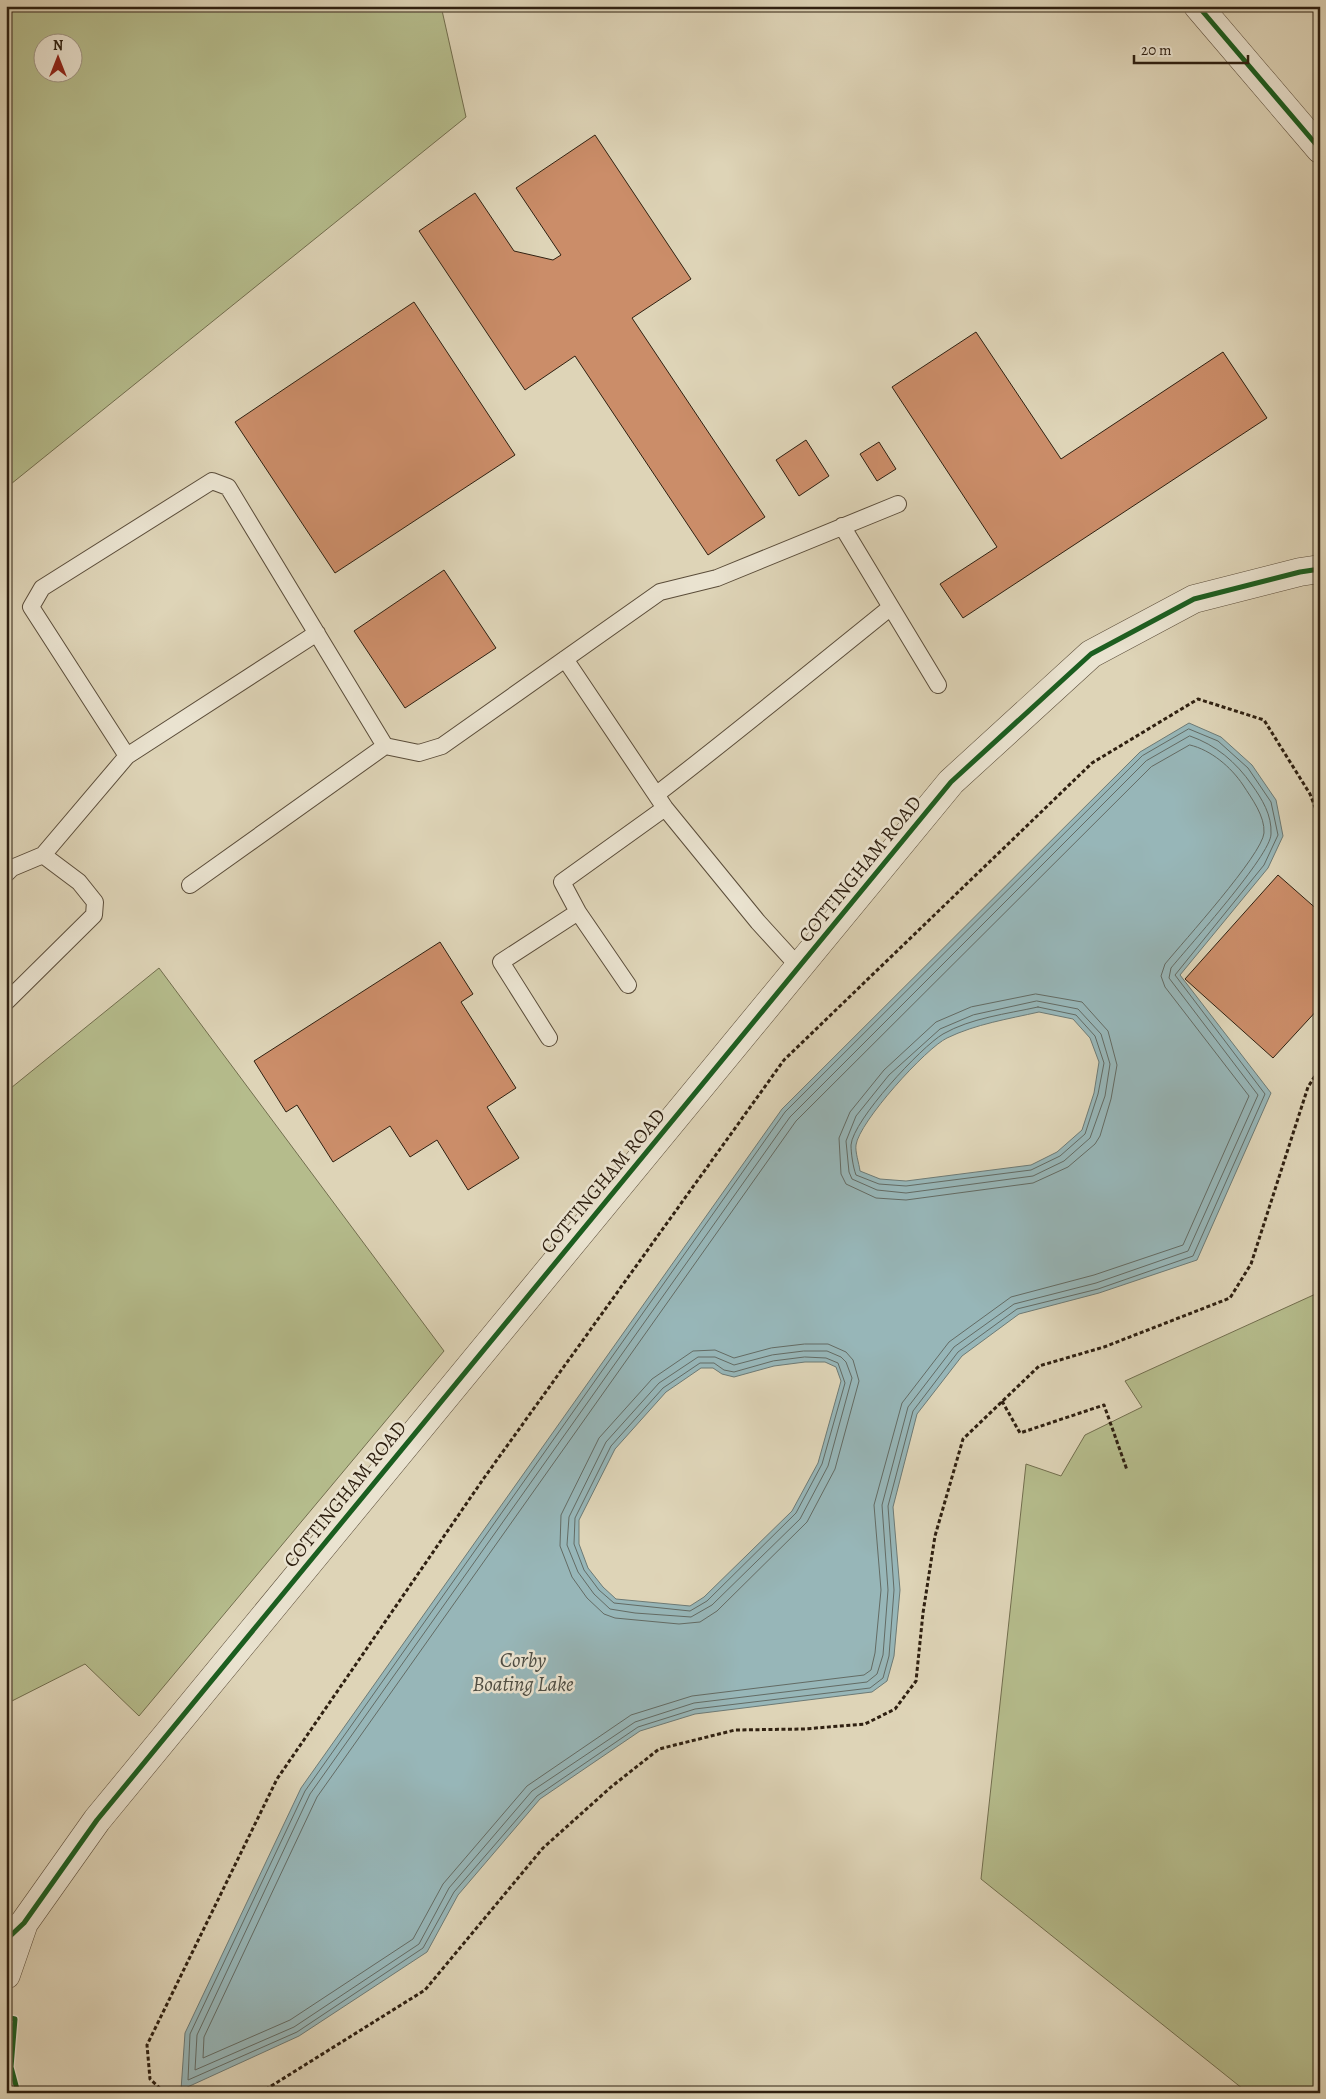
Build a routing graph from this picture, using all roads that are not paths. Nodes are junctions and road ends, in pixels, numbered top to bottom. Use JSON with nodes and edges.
{"nodes":[{"id":1,"x":1198,"y":6,"type":"edge"},
{"id":2,"x":1320,"y":149,"type":"edge"},
{"id":3,"x":898,"y":504,"type":"dead end"},
{"id":4,"x":842,"y":526,"type":"junction"},
{"id":5,"x":1320,"y":569,"type":"edge"},
{"id":6,"x":891,"y":607,"type":"junction"},
{"id":7,"x":317,"y":633,"type":"junction"},
{"id":8,"x":565,"y":659,"type":"junction"},
{"id":9,"x":938,"y":685,"type":"dead end"},
{"id":10,"x":385,"y":746,"type":"junction"},
{"id":11,"x":127,"y":756,"type":"junction"},
{"id":12,"x":661,"y":801,"type":"junction"},
{"id":13,"x":44,"y":855,"type":"junction"},
{"id":14,"x":6,"y":874,"type":"edge"},
{"id":15,"x":190,"y":885,"type":"dead end"},
{"id":16,"x":578,"y":912,"type":"junction"},
{"id":17,"x":799,"y":967,"type":"junction"},
{"id":18,"x":628,"y":985,"type":"dead end"},
{"id":19,"x":6,"y":1002,"type":"edge"},
{"id":20,"x":549,"y":1038,"type":"dead end"},
{"id":21,"x":15,"y":1932,"type":"edge"},
{"id":22,"x":6,"y":1975,"type":"edge"}],
"edges":[{"from":1,"to":2,"type":"street"},
{"from":3,"to":4,"type":"lane"},
{"from":4,"to":6,"type":"lane"},
{"from":4,"to":8,"type":"lane"},
{"from":5,"to":17,"type":"street","name":"COTTINGHAM ROAD"},
{"from":6,"to":9,"type":"lane"},
{"from":6,"to":12,"type":"lane"},
{"from":7,"to":10,"type":"lane"},
{"from":7,"to":11,"type":"lane"},
{"from":7,"to":11,"type":"lane"},
{"from":8,"to":10,"type":"lane"},
{"from":8,"to":12,"type":"lane"},
{"from":10,"to":15,"type":"lane"},
{"from":11,"to":13,"type":"lane"},
{"from":12,"to":16,"type":"lane"},
{"from":12,"to":17,"type":"lane"},
{"from":13,"to":14,"type":"lane"},
{"from":13,"to":19,"type":"lane"},
{"from":16,"to":18,"type":"lane"},
{"from":16,"to":20,"type":"lane"},
{"from":17,"to":21,"type":"street","name":"COTTINGHAM ROAD"},
{"from":21,"to":22,"type":"street","name":"COTTINGHAM ROAD"}]}
